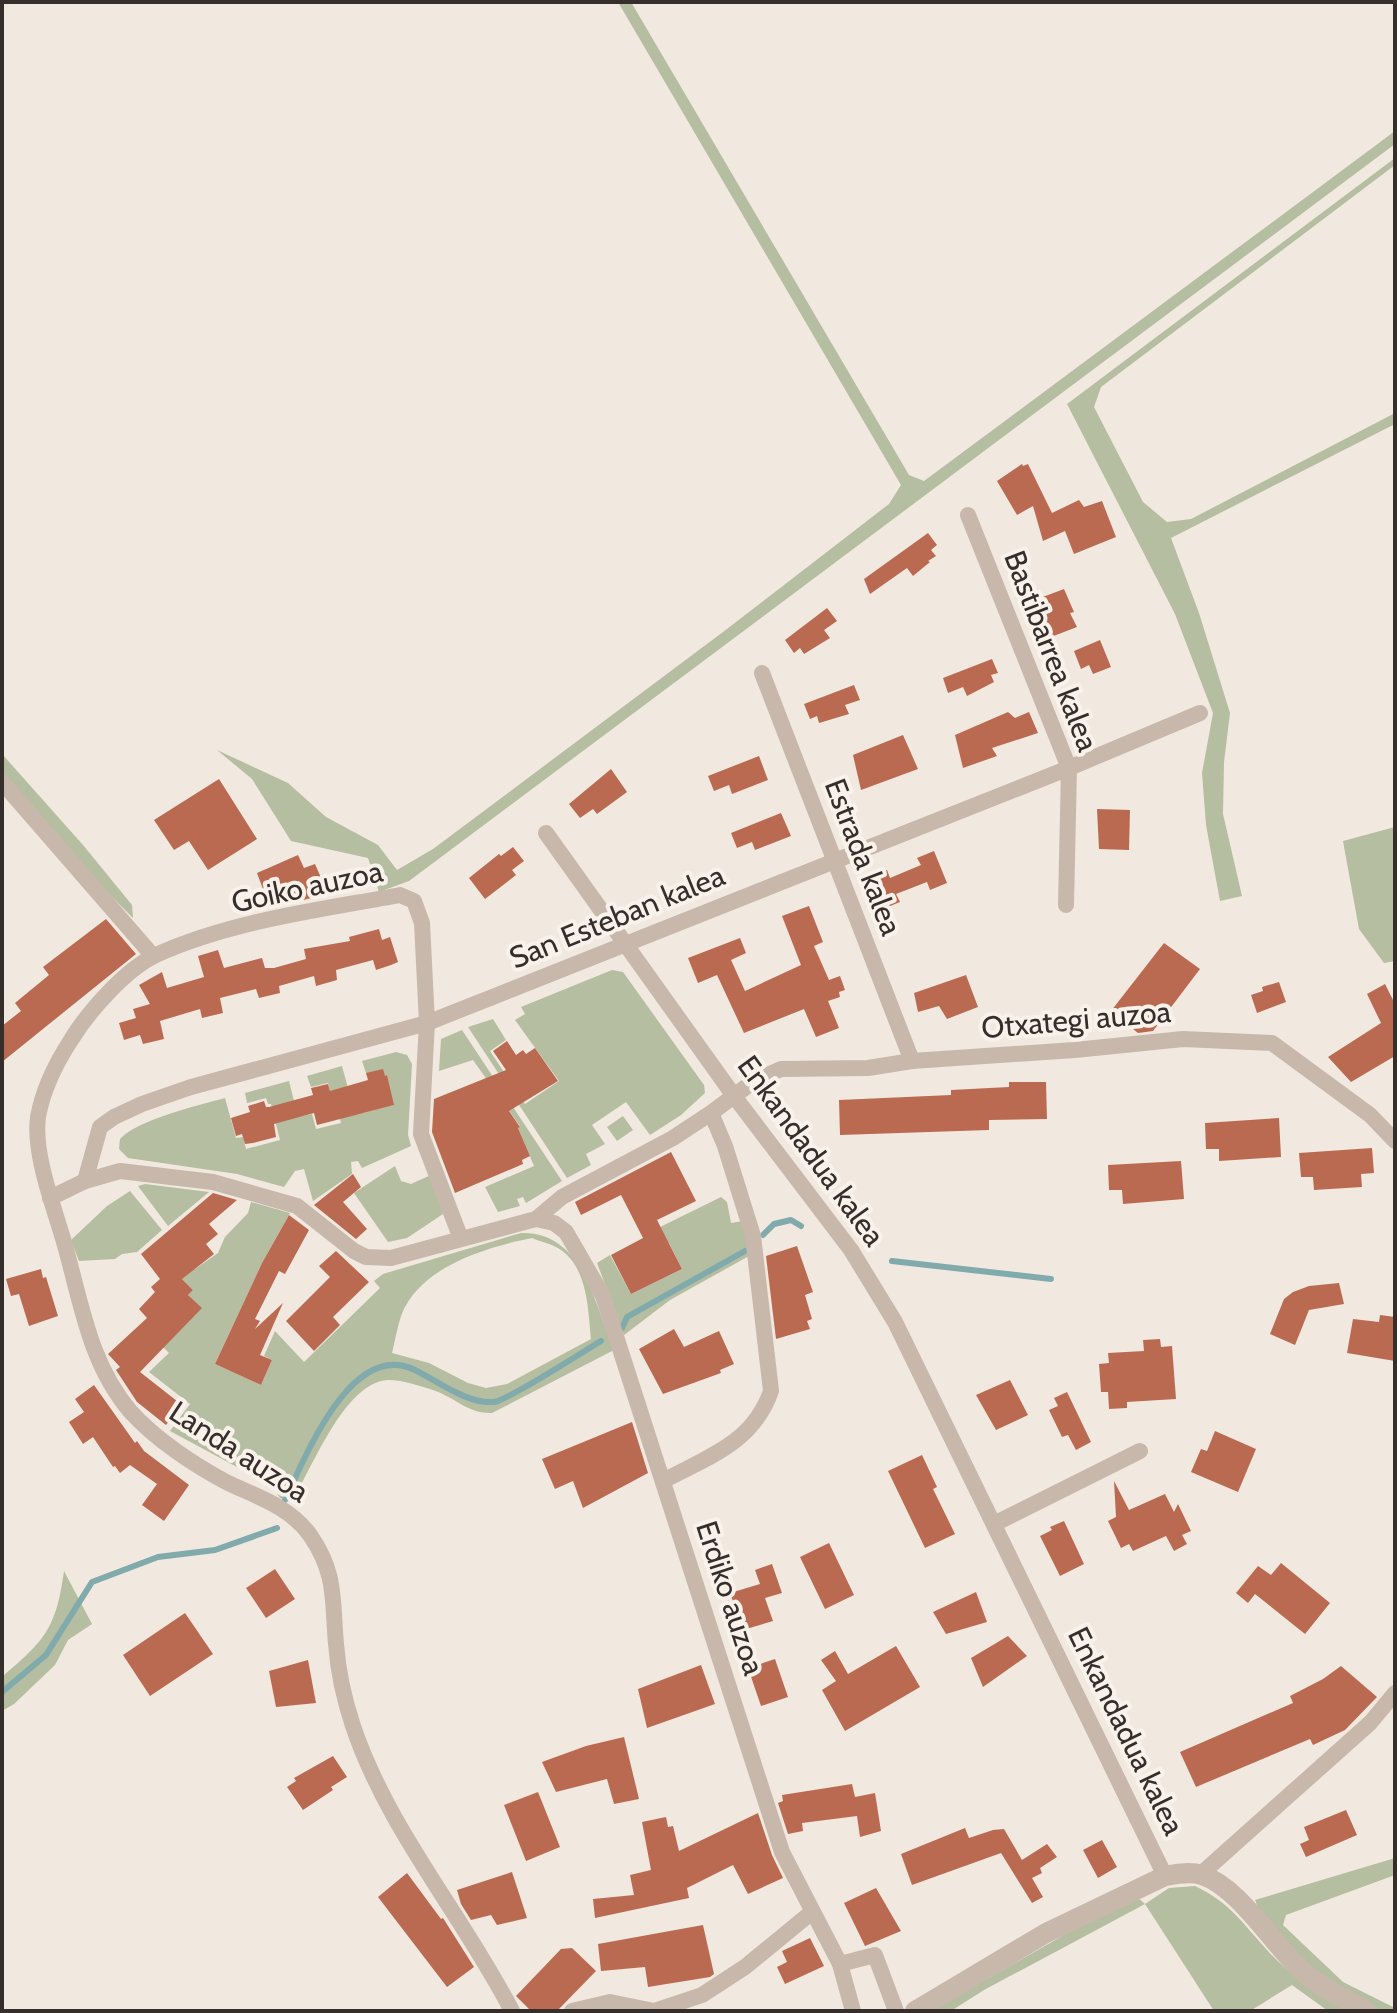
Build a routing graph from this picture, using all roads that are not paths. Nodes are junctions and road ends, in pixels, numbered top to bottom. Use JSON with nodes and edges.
{"nodes":[{"id":1,"x":968,"y":515,"type":"dead end"},
{"id":2,"x":762,"y":673,"type":"dead end"},
{"id":3,"x":1200,"y":713,"type":"dead end"},
{"id":4,"x":1069,"y":768,"type":"junction"},
{"id":5,"x":2,"y":782,"type":"edge"},
{"id":6,"x":546,"y":833,"type":"dead end"},
{"id":7,"x":833,"y":860,"type":"junction"},
{"id":8,"x":1066,"y":905,"type":"dead end"},
{"id":9,"x":627,"y":944,"type":"junction"},
{"id":10,"x":153,"y":956,"type":"junction"},
{"id":11,"x":427,"y":1023,"type":"junction"},
{"id":12,"x":912,"y":1061,"type":"junction"},
{"id":13,"x":734,"y":1096,"type":"junction"},
{"id":14,"x":711,"y":1113,"type":"junction"},
{"id":15,"x":1395,"y":1141,"type":"edge"},
{"id":16,"x":85,"y":1181,"type":"junction"},
{"id":17,"x":50,"y":1198,"type":"junction"},
{"id":18,"x":536,"y":1219,"type":"junction"},
{"id":19,"x":461,"y":1239,"type":"junction"},
{"id":20,"x":1140,"y":1451,"type":"dead end"},
{"id":21,"x":663,"y":1481,"type":"junction"},
{"id":22,"x":994,"y":1524,"type":"junction"},
{"id":23,"x":1395,"y":1693,"type":"edge"},
{"id":24,"x":1201,"y":1874,"type":"junction"},
{"id":25,"x":1165,"y":1876,"type":"junction"},
{"id":26,"x":812,"y":1912,"type":"junction"},
{"id":27,"x":840,"y":1964,"type":"junction"},
{"id":28,"x":512,"y":2011,"type":"edge"},
{"id":29,"x":572,"y":2011,"type":"edge"},
{"id":30,"x":853,"y":2011,"type":"edge"},
{"id":31,"x":896,"y":2011,"type":"edge"},
{"id":32,"x":915,"y":2011,"type":"edge"},
{"id":33,"x":1366,"y":2011,"type":"edge"}],
"edges":[{"from":1,"to":4,"type":"street","name":"Bastibarrea kalea"},
{"from":2,"to":7,"type":"street","name":"Estrada kalea"},
{"from":3,"to":4,"type":"street","name":"San Esteban kalea"},
{"from":4,"to":7,"type":"street","name":"San Esteban kalea"},
{"from":4,"to":8,"type":"street","name":"Bastibarrea kalea"},
{"from":5,"to":10,"type":"street"},
{"from":6,"to":9,"type":"street","name":"Enkandadua kalea"},
{"from":7,"to":9,"type":"street","name":"San Esteban kalea"},
{"from":7,"to":12,"type":"street","name":"Estrada kalea"},
{"from":9,"to":11,"type":"street","name":"San Esteban kalea"},
{"from":9,"to":13,"type":"street","name":"Enkandadua kalea"},
{"from":10,"to":11,"type":"street","name":"Goiko auzoa"},
{"from":10,"to":17,"type":"street","name":"Goiko auzoa"},
{"from":11,"to":16,"type":"street","name":"San Esteban kalea"},
{"from":11,"to":19,"type":"street","name":"Goiko auzoa"},
{"from":12,"to":13,"type":"street","name":"Otxategi auzoa"},
{"from":12,"to":15,"type":"street","name":"Otxategi auzoa"},
{"from":13,"to":14,"type":"street"},
{"from":13,"to":22,"type":"street","name":"Enkandadua kalea"},
{"from":14,"to":18,"type":"street"},
{"from":14,"to":21,"type":"street"},
{"from":16,"to":17,"type":"street"},
{"from":16,"to":19,"type":"street"},
{"from":17,"to":28,"type":"street","name":"Landa auzoa"},
{"from":18,"to":19,"type":"street"},
{"from":18,"to":21,"type":"street","name":"Erdiko auzoa"},
{"from":20,"to":22,"type":"street"},
{"from":21,"to":26,"type":"street","name":"Erdiko auzoa"},
{"from":22,"to":25,"type":"street","name":"Enkandadua kalea"},
{"from":23,"to":24,"type":"street"},
{"from":24,"to":25,"type":"street"},
{"from":24,"to":33,"type":"street"},
{"from":25,"to":32,"type":"street"},
{"from":26,"to":27,"type":"street","name":"Erdiko auzoa"},
{"from":26,"to":29,"type":"street"},
{"from":27,"to":30,"type":"street","name":"Erdiko auzoa"},
{"from":27,"to":31,"type":"street"}]}
